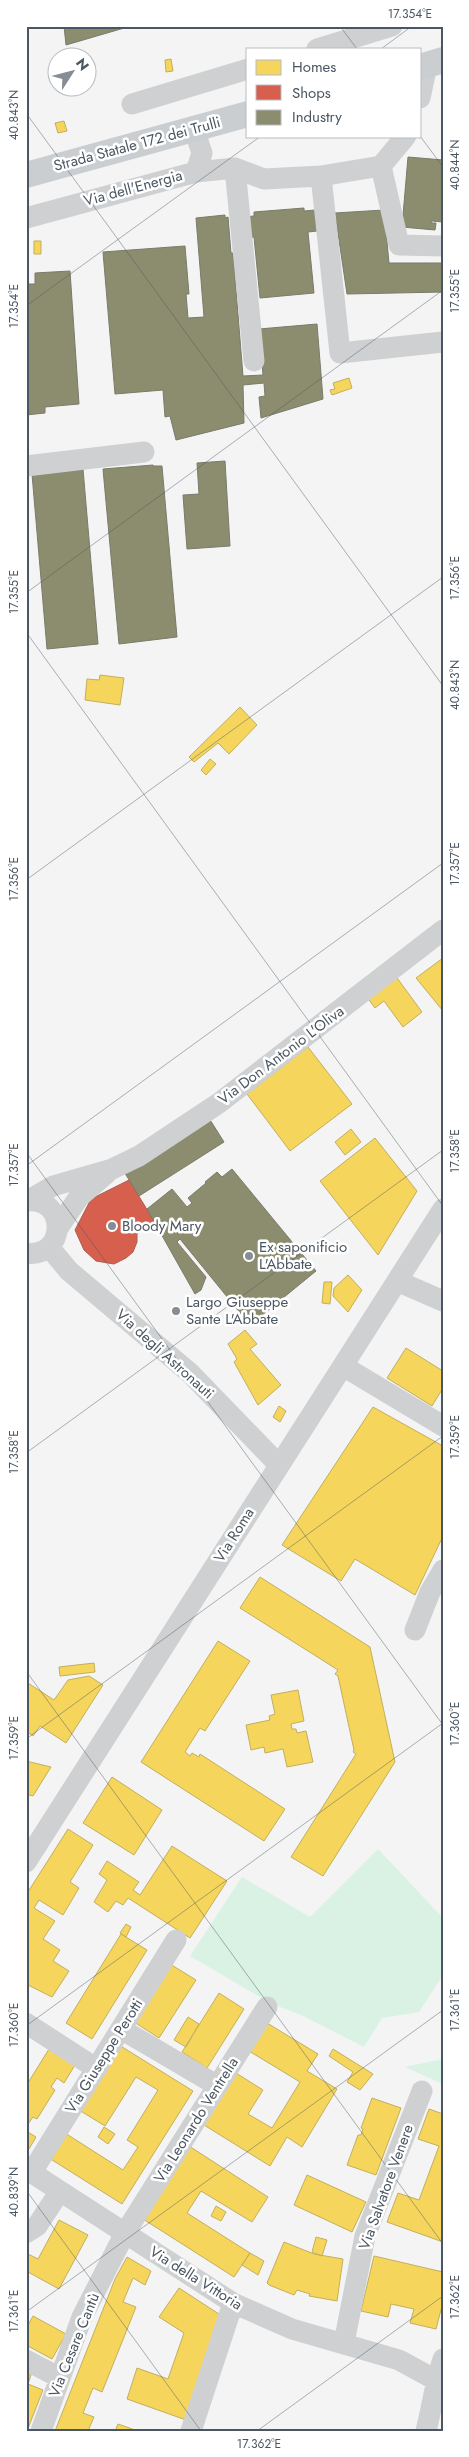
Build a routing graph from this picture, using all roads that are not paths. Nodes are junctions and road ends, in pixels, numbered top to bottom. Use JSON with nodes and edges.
{"nodes":[{"id":1,"x":392,"y":26,"type":"edge"},
{"id":2,"x":320,"y":48,"type":"edge"},
{"id":3,"x":430,"y":64,"type":"edge"},
{"id":4,"x":246,"y":70,"type":"edge"},
{"id":5,"x":422,"y":91,"type":"edge"},
{"id":6,"x":132,"y":104,"type":"dead end"},
{"id":7,"x":246,"y":115,"type":"edge"},
{"id":8,"x":194,"y":129,"type":"junction"},
{"id":9,"x":404,"y":138,"type":"edge"},
{"id":10,"x":381,"y":166,"type":"junction"},
{"id":11,"x":235,"y":168,"type":"junction"},
{"id":12,"x":196,"y":172,"type":"junction"},
{"id":13,"x":26,"y":175,"type":"edge"},
{"id":14,"x":321,"y":176,"type":"junction"},
{"id":15,"x":26,"y":218,"type":"edge"},
{"id":16,"x":443,"y":246,"type":"edge"},
{"id":17,"x":443,"y":342,"type":"edge"},
{"id":18,"x":254,"y":361,"type":"dead end"},
{"id":19,"x":144,"y":452,"type":"dead end"},
{"id":20,"x":26,"y":466,"type":"edge"},
{"id":21,"x":443,"y":930,"type":"edge"},
{"id":22,"x":112,"y":1169,"type":"junction"},
{"id":23,"x":28,"y":1200,"type":"edge"},
{"id":24,"x":443,"y":1209,"type":"edge"},
{"id":25,"x":53,"y":1238,"type":"junction"},
{"id":26,"x":26,"y":1253,"type":"edge"},
{"id":27,"x":397,"y":1282,"type":"junction"},
{"id":28,"x":443,"y":1301,"type":"edge"},
{"id":29,"x":343,"y":1366,"type":"junction"},
{"id":30,"x":443,"y":1426,"type":"edge"},
{"id":31,"x":278,"y":1464,"type":"junction"},
{"id":32,"x":443,"y":1570,"type":"edge"},
{"id":33,"x":415,"y":1630,"type":"dead end"},
{"id":34,"x":26,"y":1862,"type":"edge"},
{"id":35,"x":176,"y":1940,"type":"dead end"},
{"id":36,"x":267,"y":2007,"type":"dead end"},
{"id":37,"x":26,"y":2023,"type":"edge"},
{"id":38,"x":121,"y":2029,"type":"junction"},
{"id":39,"x":97,"y":2068,"type":"junction"},
{"id":40,"x":218,"y":2086,"type":"junction"},
{"id":41,"x":422,"y":2091,"type":"dead end"},
{"id":42,"x":29,"y":2170,"type":"edge"},
{"id":43,"x":60,"y":2190,"type":"junction"},
{"id":44,"x":26,"y":2234,"type":"edge"},
{"id":45,"x":125,"y":2234,"type":"junction"},
{"id":46,"x":234,"y":2303,"type":"junction"},
{"id":47,"x":344,"y":2343,"type":"junction"},
{"id":48,"x":443,"y":2359,"type":"edge"},
{"id":49,"x":26,"y":2360,"type":"edge"},
{"id":50,"x":60,"y":2378,"type":"junction"},
{"id":51,"x":439,"y":2382,"type":"edge"},
{"id":52,"x":41,"y":2431,"type":"edge"},
{"id":53,"x":191,"y":2431,"type":"edge"},
{"id":54,"x":426,"y":2431,"type":"edge"}],
"edges":[{"from":1,"to":2,"type":"street"},
{"from":3,"to":5,"type":"street"},
{"from":4,"to":6,"type":"street"},
{"from":7,"to":8,"type":"main road","name":"Strada Statale 172 dei Trulli"},
{"from":8,"to":12,"type":"street","name":"Via dell'Energia"},
{"from":8,"to":13,"type":"main road","name":"Strada Statale 172 dei Trulli"},
{"from":9,"to":10,"type":"street"},
{"from":10,"to":14,"type":"street"},
{"from":10,"to":16,"type":"street"},
{"from":11,"to":12,"type":"street"},
{"from":11,"to":14,"type":"street"},
{"from":11,"to":18,"type":"street"},
{"from":12,"to":15,"type":"street","name":"Via dell'Energia"},
{"from":14,"to":17,"type":"street"},
{"from":19,"to":20,"type":"street"},
{"from":21,"to":22,"type":"street","name":"Via Don Antonio L'Oliva"},
{"from":22,"to":23,"type":"street","name":"Via Don Antonio L'Oliva"},
{"from":22,"to":25,"type":"street","name":"Via Don Antonio L'Oliva"},
{"from":23,"to":25,"type":"street","name":"Via degli Astronauti"},
{"from":24,"to":27,"type":"street","name":"Via Roma"},
{"from":25,"to":26,"type":"street"},
{"from":25,"to":31,"type":"street","name":"Via degli Astronauti"},
{"from":27,"to":28,"type":"street"},
{"from":27,"to":29,"type":"street","name":"Via Roma"},
{"from":29,"to":30,"type":"street"},
{"from":29,"to":31,"type":"street","name":"Via Roma"},
{"from":31,"to":34,"type":"street","name":"Via Roma"},
{"from":32,"to":33,"type":"street"},
{"from":35,"to":38,"type":"street","name":"Via Giuseppe Perotti"},
{"from":36,"to":40,"type":"street","name":"Via Leonardo Ventrella"},
{"from":37,"to":39,"type":"street"},
{"from":38,"to":39,"type":"street","name":"Via Giuseppe Perotti"},
{"from":38,"to":40,"type":"street"},
{"from":39,"to":42,"type":"street","name":"Via Giuseppe Perotti"},
{"from":40,"to":45,"type":"street","name":"Via Leonardo Ventrella"},
{"from":41,"to":47,"type":"street","name":"Via Salvatore Venere"},
{"from":42,"to":43,"type":"street","name":"Via della Vittoria"},
{"from":43,"to":44,"type":"street"},
{"from":43,"to":45,"type":"street","name":"Via della Vittoria"},
{"from":45,"to":46,"type":"street","name":"Via della Vittoria"},
{"from":45,"to":50,"type":"street","name":"Via Cesare Cantù"},
{"from":46,"to":47,"type":"street","name":"Via della Vittoria"},
{"from":46,"to":53,"type":"street"},
{"from":47,"to":51,"type":"street","name":"Via della Vittoria"},
{"from":48,"to":51,"type":"street"},
{"from":49,"to":50,"type":"street"},
{"from":50,"to":52,"type":"street","name":"Via Cesare Cantù"},
{"from":51,"to":54,"type":"street"}]}
